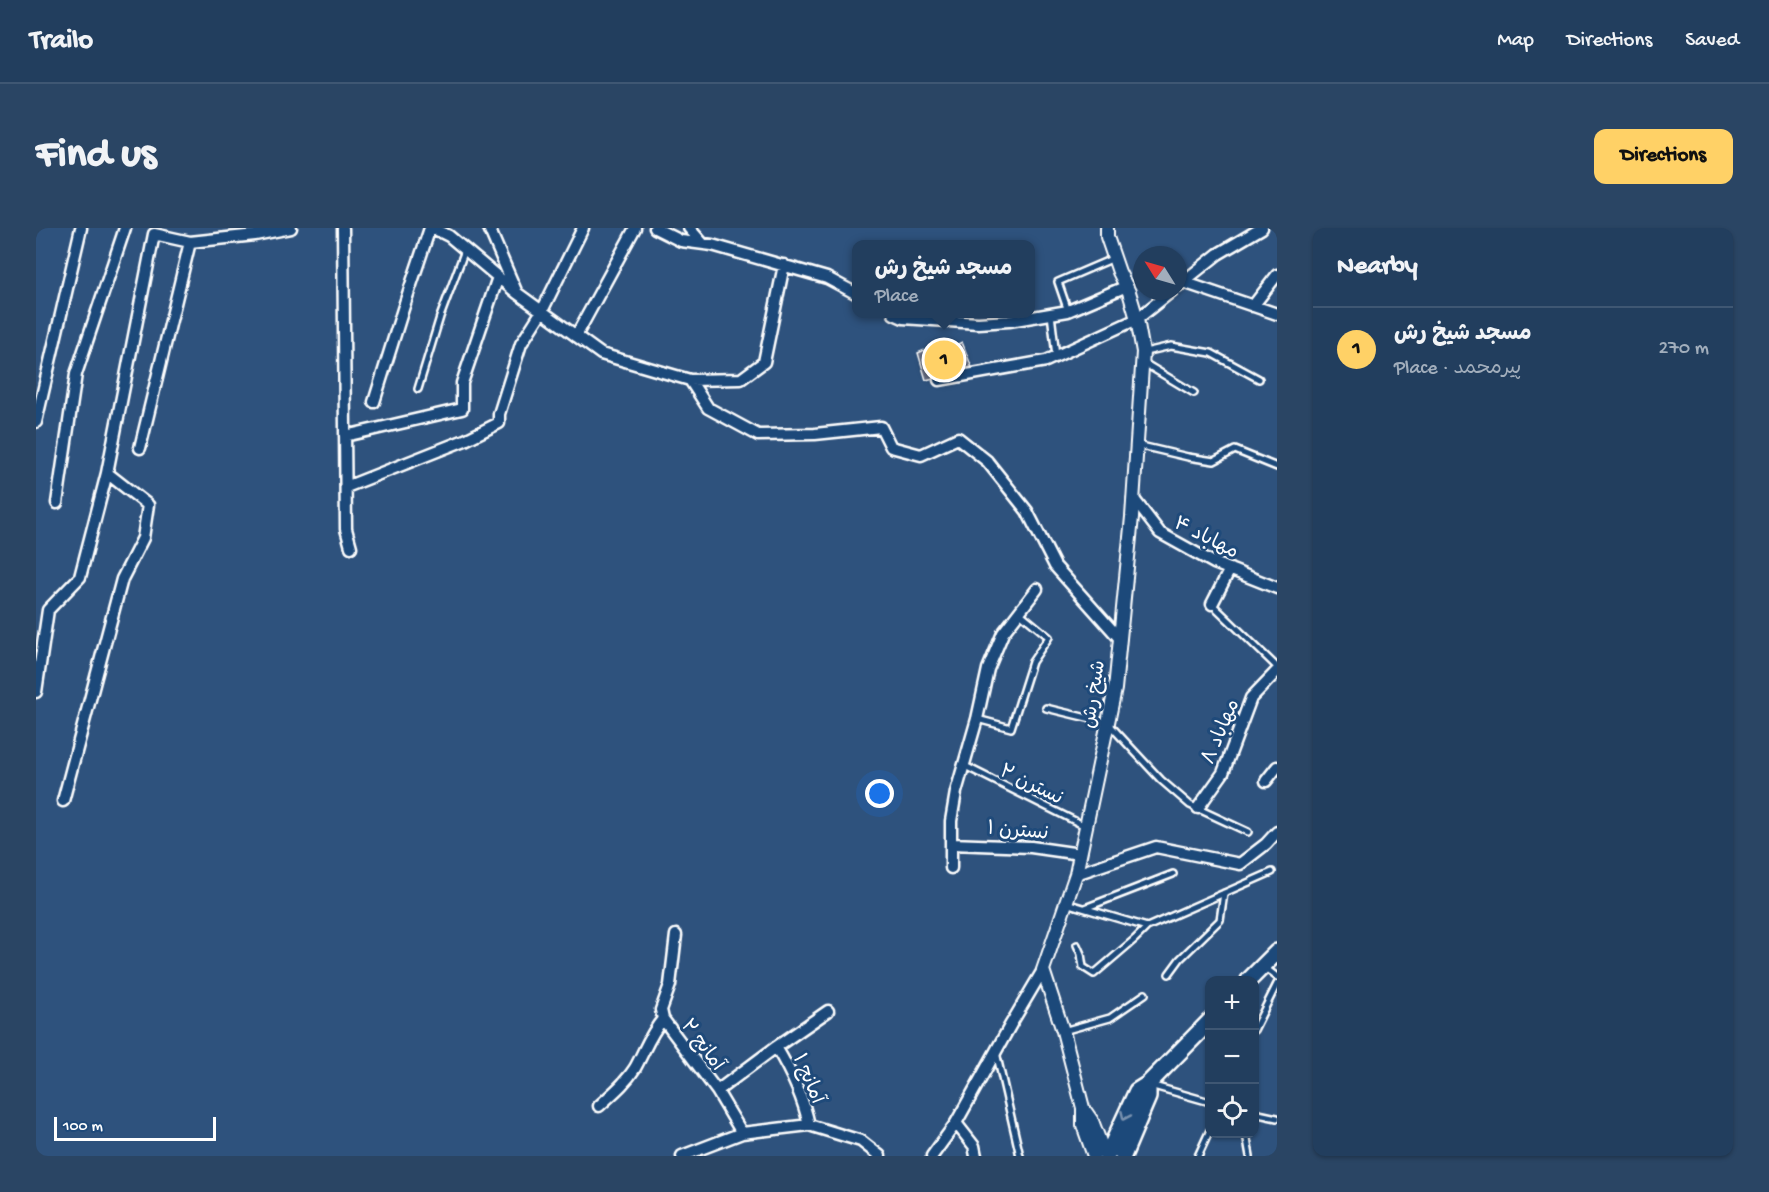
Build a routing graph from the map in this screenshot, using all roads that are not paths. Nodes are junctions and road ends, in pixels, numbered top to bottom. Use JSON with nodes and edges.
{"nodes":[{"id":1,"x":81,"y":228,"type":"edge"},
{"id":2,"x":125,"y":228,"type":"edge"},
{"id":3,"x":291,"y":228,"type":"edge"},
{"id":4,"x":343,"y":228,"type":"edge"},
{"id":5,"x":432,"y":228,"type":"edge"},
{"id":6,"x":489,"y":228,"type":"edge"},
{"id":7,"x":583,"y":228,"type":"edge"},
{"id":8,"x":635,"y":228,"type":"edge"},
{"id":9,"x":655,"y":228,"type":"edge"},
{"id":10,"x":689,"y":228,"type":"edge"},
{"id":11,"x":1107,"y":228,"type":"edge"},
{"id":12,"x":1262,"y":228,"type":"edge"},
{"id":13,"x":190,"y":242,"type":"junction"},
{"id":14,"x":703,"y":244,"type":"junction"},
{"id":15,"x":465,"y":250,"type":"junction"},
{"id":16,"x":1114,"y":258,"type":"junction"},
{"id":17,"x":784,"y":265,"type":"junction"},
{"id":18,"x":1277,"y":275,"type":"edge"},
{"id":19,"x":498,"y":277,"type":"junction"},
{"id":20,"x":1187,"y":279,"type":"edge"},
{"id":21,"x":1127,"y":286,"type":"junction"},
{"id":22,"x":1187,"y":286,"type":"edge"},
{"id":23,"x":852,"y":291,"type":"edge"},
{"id":24,"x":517,"y":293,"type":"junction"},
{"id":25,"x":1161,"y":300,"type":"edge"},
{"id":26,"x":1253,"y":306,"type":"junction"},
{"id":27,"x":542,"y":311,"type":"junction"},
{"id":28,"x":1068,"y":311,"type":"junction"},
{"id":29,"x":1051,"y":314,"type":"junction"},
{"id":30,"x":1277,"y":314,"type":"edge"},
{"id":31,"x":1035,"y":317,"type":"edge"},
{"id":32,"x":903,"y":318,"type":"edge"},
{"id":33,"x":1027,"y":318,"type":"edge"},
{"id":34,"x":1137,"y":320,"type":"junction"},
{"id":35,"x":576,"y":336,"type":"junction"},
{"id":36,"x":1056,"y":356,"type":"junction"},
{"id":37,"x":1143,"y":357,"type":"junction"},
{"id":38,"x":1259,"y":379,"type":"dead end"},
{"id":39,"x":690,"y":380,"type":"junction"},
{"id":40,"x":939,"y":380,"type":"dead end"},
{"id":41,"x":418,"y":389,"type":"dead end"},
{"id":42,"x":1194,"y":393,"type":"dead end"},
{"id":43,"x":374,"y":402,"type":"dead end"},
{"id":44,"x":36,"y":422,"type":"edge"},
{"id":45,"x":345,"y":436,"type":"junction"},
{"id":46,"x":1137,"y":445,"type":"junction"},
{"id":47,"x":140,"y":448,"type":"dead end"},
{"id":48,"x":1277,"y":466,"type":"edge"},
{"id":49,"x":107,"y":473,"type":"junction"},
{"id":50,"x":346,"y":487,"type":"junction"},
{"id":51,"x":1133,"y":498,"type":"junction"},
{"id":52,"x":57,"y":503,"type":"dead end"},
{"id":53,"x":351,"y":547,"type":"dead end"},
{"id":54,"x":1230,"y":569,"type":"junction"},
{"id":55,"x":1277,"y":588,"type":"edge"},
{"id":56,"x":1037,"y":589,"type":"dead end"},
{"id":57,"x":1212,"y":603,"type":"joint"},
{"id":58,"x":1019,"y":612,"type":"junction"},
{"id":59,"x":1120,"y":639,"type":"junction"},
{"id":60,"x":1277,"y":669,"type":"edge"},
{"id":61,"x":36,"y":692,"type":"edge"},
{"id":62,"x":1046,"y":708,"type":"dead end"},
{"id":63,"x":977,"y":719,"type":"junction"},
{"id":64,"x":1108,"y":723,"type":"junction"},
{"id":65,"x":965,"y":766,"type":"junction"},
{"id":66,"x":1277,"y":767,"type":"edge"},
{"id":67,"x":1266,"y":781,"type":"dead end"},
{"id":68,"x":63,"y":801,"type":"dead end"},
{"id":69,"x":1198,"y":808,"type":"junction"},
{"id":70,"x":1086,"y":826,"type":"junction"},
{"id":71,"x":1248,"y":832,"type":"dead end"},
{"id":72,"x":1277,"y":832,"type":"edge"},
{"id":73,"x":951,"y":844,"type":"junction"},
{"id":74,"x":1080,"y":855,"type":"junction"},
{"id":75,"x":951,"y":868,"type":"dead end"},
{"id":76,"x":1272,"y":872,"type":"dead end"},
{"id":77,"x":1076,"y":874,"type":"junction"},
{"id":78,"x":1173,"y":874,"type":"dead end"},
{"id":79,"x":1224,"y":893,"type":"junction"},
{"id":80,"x":1066,"y":903,"type":"junction"},
{"id":81,"x":1083,"y":908,"type":"junction"},
{"id":82,"x":1147,"y":927,"type":"junction"},
{"id":83,"x":676,"y":935,"type":"dead end"},
{"id":84,"x":1077,"y":945,"type":"dead end"},
{"id":85,"x":1277,"y":952,"type":"edge"},
{"id":86,"x":1263,"y":967,"type":"junction"},
{"id":87,"x":1043,"y":970,"type":"junction"},
{"id":88,"x":1169,"y":974,"type":"dead end"},
{"id":89,"x":1255,"y":976,"type":"edge"},
{"id":90,"x":1277,"y":977,"type":"edge"},
{"id":91,"x":1277,"y":984,"type":"edge"},
{"id":92,"x":1145,"y":994,"type":"dead end"},
{"id":93,"x":828,"y":1011,"type":"dead end"},
{"id":94,"x":663,"y":1019,"type":"junction"},
{"id":95,"x":1259,"y":1020,"type":"edge"},
{"id":96,"x":1205,"y":1026,"type":"edge"},
{"id":97,"x":1063,"y":1031,"type":"junction"},
{"id":98,"x":776,"y":1047,"type":"junction"},
{"id":99,"x":996,"y":1050,"type":"junction"},
{"id":100,"x":1148,"y":1084,"type":"junction"},
{"id":101,"x":717,"y":1091,"type":"junction"},
{"id":102,"x":1205,"y":1101,"type":"edge"},
{"id":103,"x":599,"y":1106,"type":"dead end"},
{"id":104,"x":1259,"y":1114,"type":"edge"},
{"id":105,"x":1277,"y":1118,"type":"edge"},
{"id":106,"x":956,"y":1123,"type":"junction"},
{"id":107,"x":809,"y":1125,"type":"junction"},
{"id":108,"x":742,"y":1133,"type":"junction"},
{"id":109,"x":1206,"y":1138,"type":"edge"},
{"id":110,"x":1247,"y":1138,"type":"edge"},
{"id":111,"x":682,"y":1156,"type":"edge"},
{"id":112,"x":880,"y":1156,"type":"edge"},
{"id":113,"x":932,"y":1156,"type":"edge"},
{"id":114,"x":975,"y":1156,"type":"edge"},
{"id":115,"x":1020,"y":1156,"type":"edge"},
{"id":116,"x":1109,"y":1156,"type":"edge"},
{"id":117,"x":1198,"y":1156,"type":"edge"},
{"id":118,"x":1250,"y":1156,"type":"edge"}],
"edges":[{"from":1,"to":44,"type":"street"},
{"from":2,"to":52,"type":"street"},
{"from":3,"to":13,"type":"street"},
{"from":4,"to":45,"type":"street"},
{"from":5,"to":15,"type":"street"},
{"from":5,"to":43,"type":"street"},
{"from":6,"to":24,"type":"street"},
{"from":7,"to":27,"type":"street"},
{"from":8,"to":35,"type":"street"},
{"from":9,"to":14,"type":"street"},
{"from":10,"to":14,"type":"street"},
{"from":11,"to":16,"type":"street","name":"شیخ رش"},
{"from":12,"to":20,"type":"street"},
{"from":13,"to":47,"type":"street"},
{"from":13,"to":49,"type":"street"},
{"from":14,"to":17,"type":"street"},
{"from":15,"to":19,"type":"street"},
{"from":15,"to":41,"type":"lane"},
{"from":16,"to":21,"type":"street","name":"شیخ رش"},
{"from":16,"to":28,"type":"lane"},
{"from":17,"to":23,"type":"street"},
{"from":17,"to":39,"type":"street"},
{"from":18,"to":26,"type":"street"},
{"from":19,"to":24,"type":"street"},
{"from":19,"to":45,"type":"street"},
{"from":21,"to":28,"type":"street"},
{"from":21,"to":34,"type":"street","name":"شیخ رش"},
{"from":22,"to":26,"type":"street"},
{"from":24,"to":27,"type":"street"},
{"from":25,"to":34,"type":"street"},
{"from":26,"to":30,"type":"street"},
{"from":27,"to":35,"type":"street"},
{"from":27,"to":50,"type":"street"},
{"from":28,"to":29,"type":"street"},
{"from":29,"to":31,"type":"street"},
{"from":29,"to":36,"type":"lane"},
{"from":32,"to":33,"type":"street"},
{"from":34,"to":36,"type":"street"},
{"from":34,"to":37,"type":"street","name":"شیخ رش"},
{"from":35,"to":39,"type":"street"},
{"from":36,"to":40,"type":"street"},
{"from":37,"to":38,"type":"lane"},
{"from":37,"to":42,"type":"lane"},
{"from":37,"to":46,"type":"street","name":"شیخ رش"},
{"from":39,"to":59,"type":"street"},
{"from":45,"to":50,"type":"street"},
{"from":46,"to":48,"type":"lane"},
{"from":46,"to":51,"type":"street","name":"شیخ رش"},
{"from":49,"to":61,"type":"street"},
{"from":49,"to":68,"type":"street"},
{"from":50,"to":53,"type":"street"},
{"from":51,"to":54,"type":"street","name":"مهاباد ۴"},
{"from":51,"to":59,"type":"street","name":"شیخ رش"},
{"from":54,"to":55,"type":"street","name":"مهاباد ۴"},
{"from":54,"to":57,"type":"street"},
{"from":56,"to":58,"type":"street"},
{"from":57,"to":60,"type":"lane"},
{"from":58,"to":63,"type":"street"},
{"from":58,"to":63,"type":"lane"},
{"from":59,"to":64,"type":"street","name":"شیخ رش"},
{"from":60,"to":69,"type":"street","name":"مهاباد ۸"},
{"from":62,"to":64,"type":"lane"},
{"from":63,"to":65,"type":"street"},
{"from":64,"to":69,"type":"lane"},
{"from":64,"to":70,"type":"street","name":"شیخ رش"},
{"from":65,"to":70,"type":"lane","name":"نسترن ۲"},
{"from":65,"to":73,"type":"street"},
{"from":66,"to":67,"type":"street"},
{"from":69,"to":71,"type":"lane"},
{"from":70,"to":74,"type":"street","name":"شیخ رش"},
{"from":72,"to":77,"type":"street"},
{"from":73,"to":74,"type":"street","name":"نسترن ۱"},
{"from":73,"to":75,"type":"street"},
{"from":74,"to":77,"type":"street","name":"شیخ رش"},
{"from":76,"to":79,"type":"lane"},
{"from":77,"to":80,"type":"street","name":"شیخ رش"},
{"from":78,"to":81,"type":"lane"},
{"from":79,"to":82,"type":"lane"},
{"from":79,"to":88,"type":"lane"},
{"from":80,"to":81,"type":"lane"},
{"from":80,"to":87,"type":"street","name":"شیخ رش"},
{"from":81,"to":82,"type":"lane"},
{"from":82,"to":84,"type":"lane"},
{"from":83,"to":94,"type":"street","name":"آمانج ۲"},
{"from":85,"to":86,"type":"main road"},
{"from":86,"to":89,"type":"main road"},
{"from":86,"to":90,"type":"lane"},
{"from":87,"to":97,"type":"street"},
{"from":87,"to":99,"type":"street"},
{"from":91,"to":95,"type":"lane"},
{"from":92,"to":97,"type":"lane"},
{"from":93,"to":98,"type":"street"},
{"from":94,"to":101,"type":"street","name":"آمانج ۲"},
{"from":94,"to":103,"type":"street"},
{"from":96,"to":100,"type":"main road"},
{"from":97,"to":116,"type":"street"},
{"from":98,"to":101,"type":"street"},
{"from":98,"to":107,"type":"street","name":"آمانج ۱"},
{"from":99,"to":106,"type":"street"},
{"from":99,"to":115,"type":"lane"},
{"from":100,"to":102,"type":"lane"},
{"from":100,"to":116,"type":"main road"},
{"from":101,"to":108,"type":"street","name":"آمانج ۲"},
{"from":104,"to":105,"type":"lane"},
{"from":106,"to":113,"type":"street"},
{"from":106,"to":114,"type":"street"},
{"from":107,"to":108,"type":"street"},
{"from":107,"to":112,"type":"street"},
{"from":108,"to":111,"type":"street"},
{"from":109,"to":117,"type":"lane"},
{"from":110,"to":118,"type":"lane"}]}
